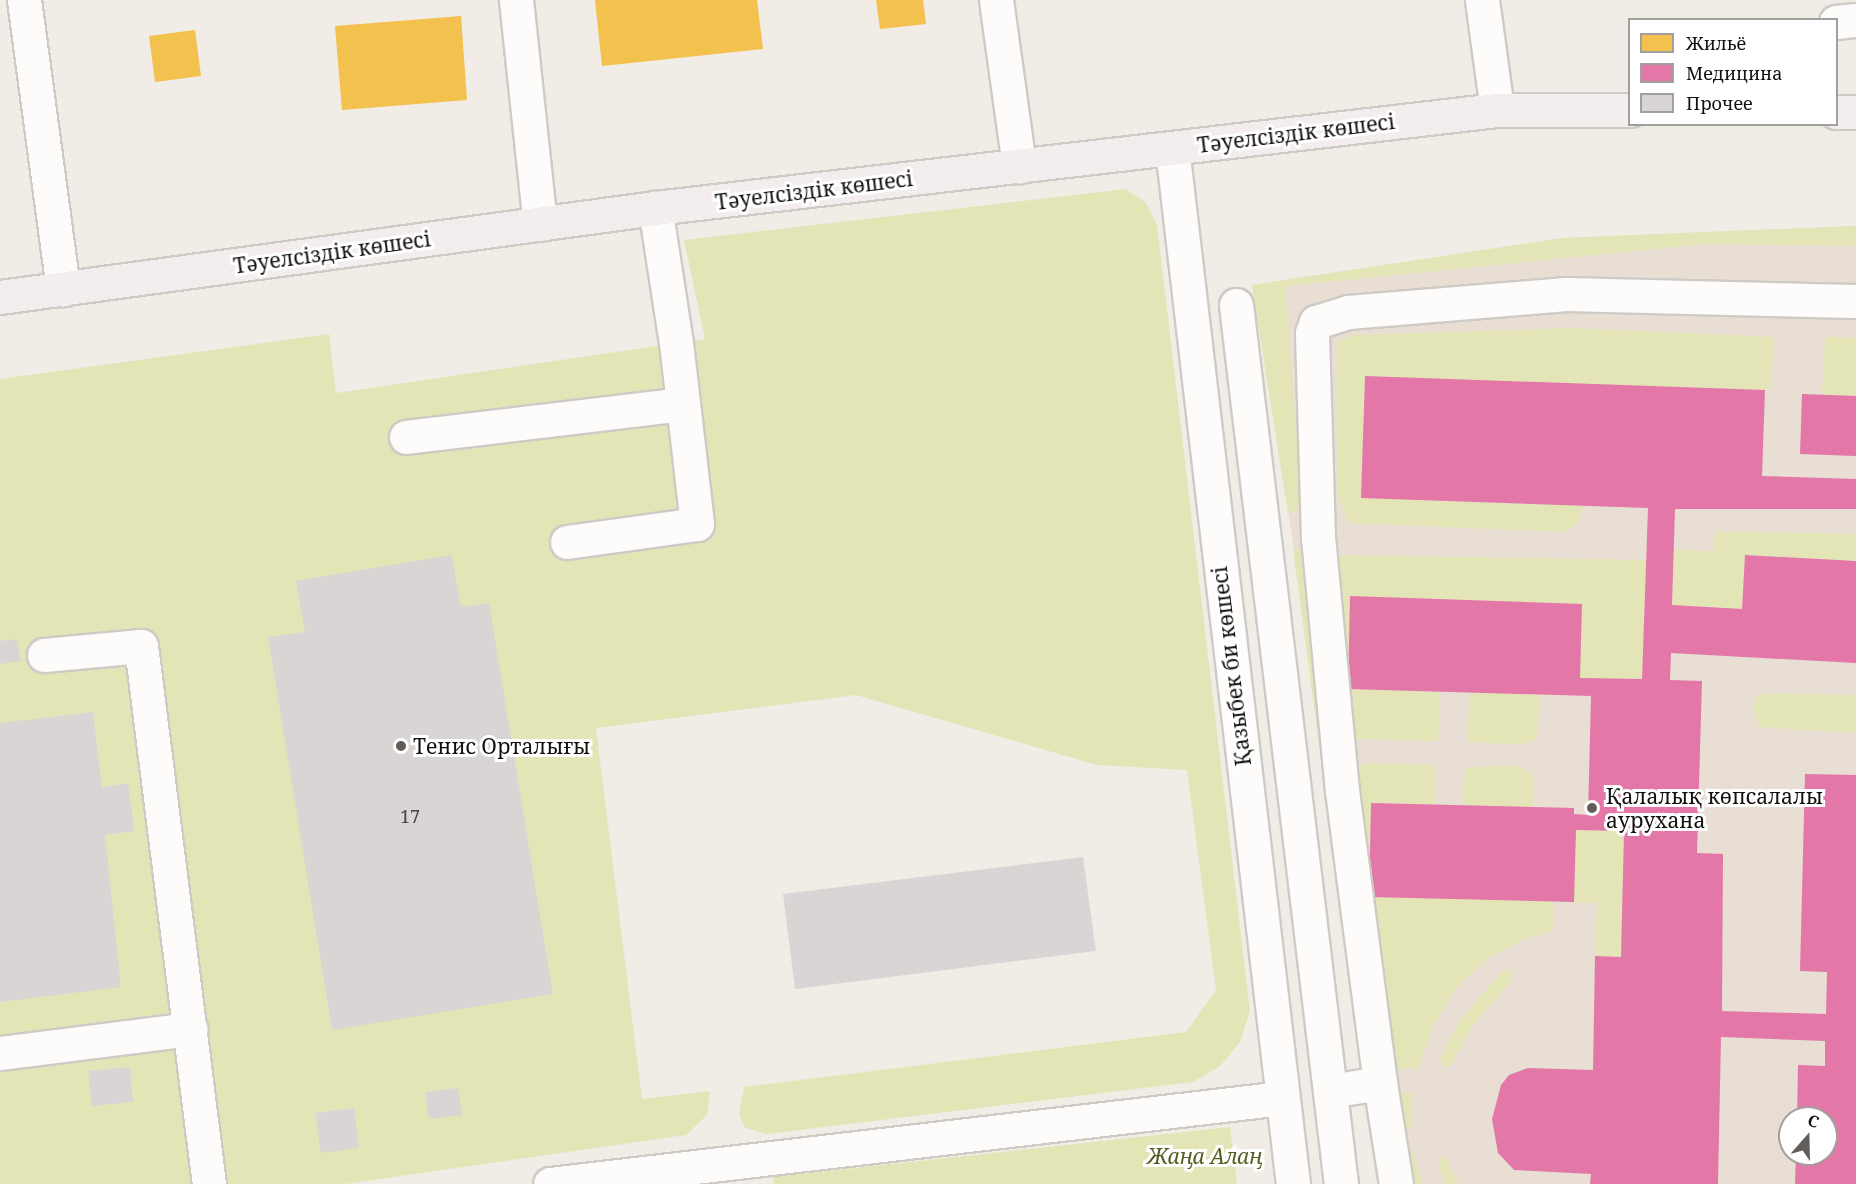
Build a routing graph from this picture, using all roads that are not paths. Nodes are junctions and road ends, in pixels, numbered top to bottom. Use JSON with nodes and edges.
{"nodes":[{"id":1,"x":24,"y":0,"type":"edge"},
{"id":2,"x":516,"y":0,"type":"edge"},
{"id":3,"x":996,"y":0,"type":"edge"},
{"id":4,"x":1482,"y":0,"type":"edge"},
{"id":5,"x":1856,"y":20,"type":"edge"},
{"id":6,"x":1838,"y":22,"type":"edge"},
{"id":7,"x":1497,"y":110,"type":"junction"},
{"id":8,"x":1628,"y":110,"type":"edge"},
{"id":9,"x":1838,"y":112,"type":"edge"},
{"id":10,"x":1856,"y":112,"type":"edge"},
{"id":11,"x":1172,"y":148,"type":"junction"},
{"id":12,"x":1019,"y":166,"type":"junction"},
{"id":13,"x":655,"y":208,"type":"junction"},
{"id":14,"x":540,"y":224,"type":"junction"},
{"id":15,"x":63,"y":289,"type":"junction"},
{"id":16,"x":0,"y":297,"type":"edge"},
{"id":17,"x":1856,"y":301,"type":"edge"},
{"id":18,"x":1236,"y":305,"type":"dead end"},
{"id":19,"x":681,"y":404,"type":"junction"},
{"id":20,"x":406,"y":437,"type":"dead end"},
{"id":21,"x":567,"y":542,"type":"dead end"},
{"id":22,"x":44,"y":655,"type":"dead end"},
{"id":23,"x":1298,"y":840,"type":"junction"},
{"id":24,"x":1252,"y":846,"type":"junction"},
{"id":25,"x":190,"y":1029,"type":"junction"},
{"id":26,"x":0,"y":1053,"type":"edge"},
{"id":27,"x":1380,"y":1083,"type":"junction"},
{"id":28,"x":1330,"y":1091,"type":"junction"},
{"id":29,"x":1282,"y":1098,"type":"junction"},
{"id":30,"x":618,"y":1180,"type":"edge"},
{"id":31,"x":209,"y":1184,"type":"edge"},
{"id":32,"x":550,"y":1184,"type":"edge"},
{"id":33,"x":1293,"y":1184,"type":"edge"},
{"id":34,"x":1341,"y":1184,"type":"edge"},
{"id":35,"x":1396,"y":1184,"type":"edge"}],
"edges":[{"from":1,"to":15,"type":"street"},
{"from":2,"to":14,"type":"street"},
{"from":3,"to":12,"type":"street"},
{"from":4,"to":7,"type":"street"},
{"from":5,"to":6,"type":"street"},
{"from":7,"to":8,"type":"main road","name":"Тәуелсіздік көшесі"},
{"from":7,"to":11,"type":"main road","name":"Тәуелсіздік көшесі"},
{"from":9,"to":10,"type":"main road"},
{"from":11,"to":12,"type":"main road","name":"Тәуелсіздік көшесі"},
{"from":11,"to":24,"type":"street","name":"Қазыбек би көшесі"},
{"from":12,"to":13,"type":"main road","name":"Тәуелсіздік көшесі"},
{"from":13,"to":14,"type":"main road","name":"Тәуелсіздік көшесі"},
{"from":13,"to":19,"type":"street"},
{"from":14,"to":15,"type":"main road","name":"Тәуелсіздік көшесі"},
{"from":15,"to":16,"type":"main road","name":"Тәуелсіздік көшесі"},
{"from":17,"to":27,"type":"street"},
{"from":18,"to":23,"type":"street"},
{"from":19,"to":20,"type":"street"},
{"from":19,"to":21,"type":"street"},
{"from":22,"to":25,"type":"street"},
{"from":23,"to":24,"type":"street"},
{"from":23,"to":28,"type":"street"},
{"from":24,"to":29,"type":"street","name":"Қазыбек би көшесі"},
{"from":25,"to":26,"type":"street"},
{"from":25,"to":31,"type":"street"},
{"from":27,"to":28,"type":"street"},
{"from":27,"to":35,"type":"street"},
{"from":28,"to":34,"type":"street"},
{"from":29,"to":30,"type":"street"},
{"from":29,"to":33,"type":"street","name":"Қазыбек би көшесі"},
{"from":30,"to":32,"type":"street"}]}
